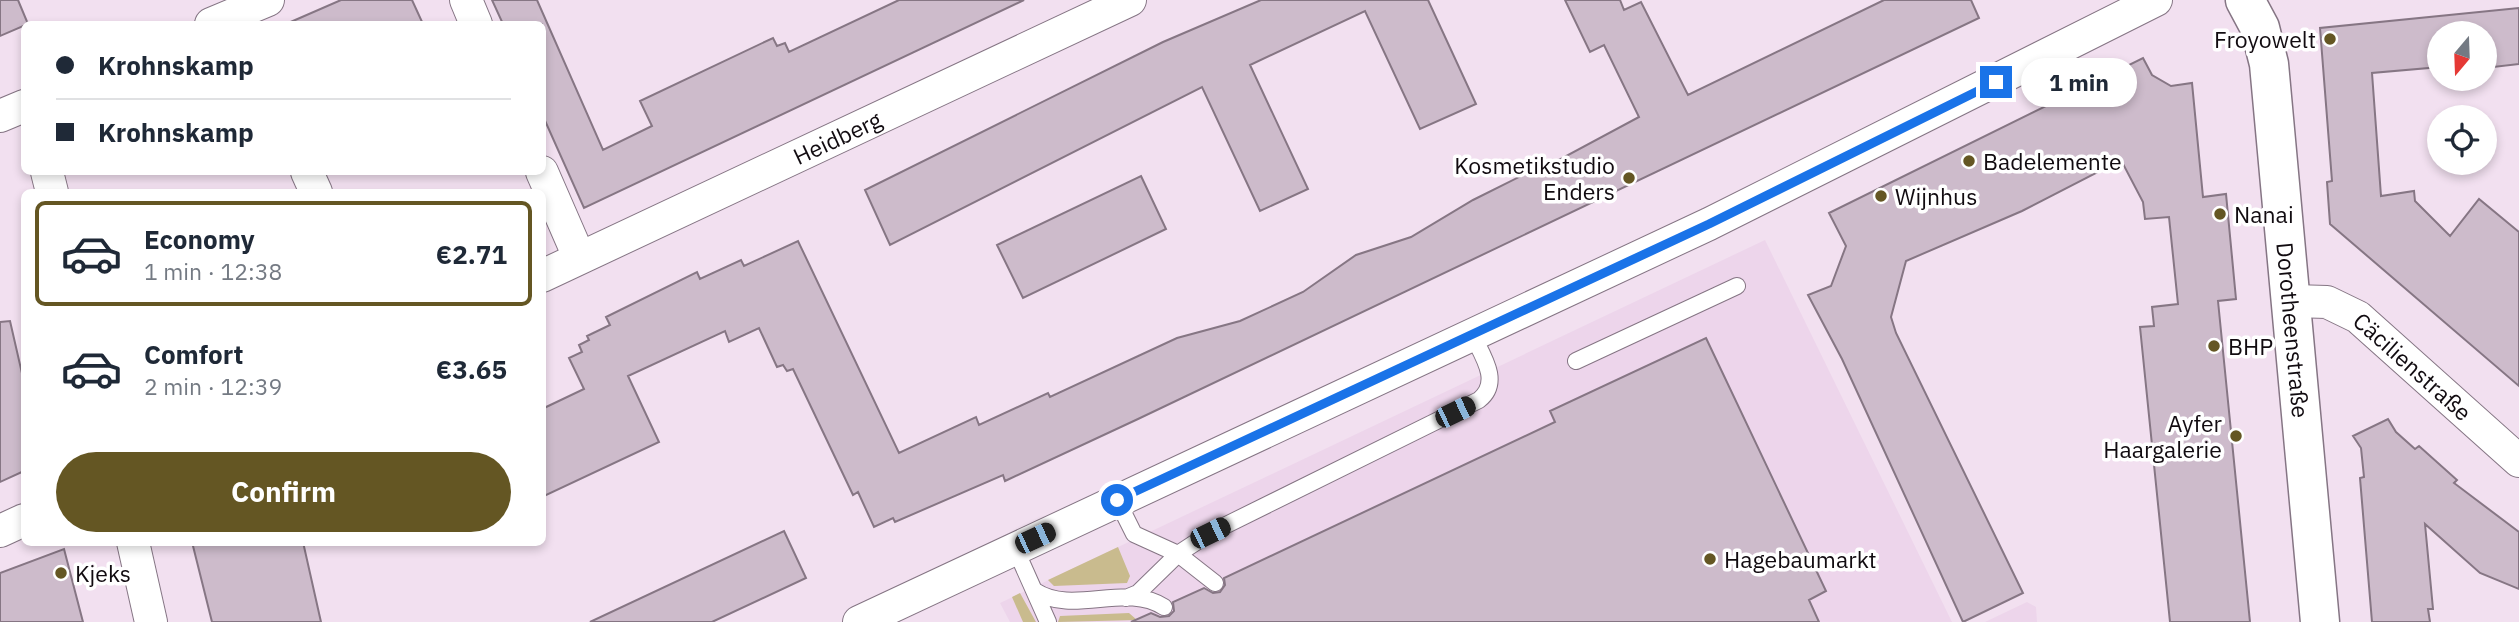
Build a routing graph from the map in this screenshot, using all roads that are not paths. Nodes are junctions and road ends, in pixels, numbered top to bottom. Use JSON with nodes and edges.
{"nodes":[{"id":1,"x":268,"y":0,"type":"edge"},
{"id":2,"x":466,"y":0,"type":"edge"},
{"id":3,"x":1130,"y":0,"type":"edge"},
{"id":4,"x":2110,"y":0,"type":"edge"},
{"id":5,"x":2156,"y":0,"type":"edge"},
{"id":6,"x":2245,"y":0,"type":"edge"},
{"id":7,"x":231,"y":21,"type":"edge"},
{"id":8,"x":476,"y":21,"type":"edge"},
{"id":9,"x":2092,"y":35,"type":"junction"},
{"id":10,"x":21,"y":107,"type":"edge"},
{"id":11,"x":0,"y":116,"type":"edge"},
{"id":12,"x":542,"y":175,"type":"edge"},
{"id":13,"x":579,"y":257,"type":"junction"},
{"id":14,"x":546,"y":274,"type":"edge"},
{"id":15,"x":1737,"y":286,"type":"dead end"},
{"id":16,"x":2293,"y":301,"type":"junction"},
{"id":17,"x":1472,"y":334,"type":"junction"},
{"id":18,"x":1576,"y":361,"type":"dead end"},
{"id":19,"x":2519,"y":461,"type":"edge"},
{"id":20,"x":1117,"y":500,"type":"junction"},
{"id":21,"x":21,"y":521,"type":"edge"},
{"id":22,"x":0,"y":531,"type":"edge"},
{"id":23,"x":134,"y":546,"type":"edge"},
{"id":24,"x":1015,"y":548,"type":"junction"},
{"id":25,"x":1178,"y":554,"type":"junction"},
{"id":26,"x":1215,"y":583,"type":"dead end"},
{"id":27,"x":1035,"y":591,"type":"junction"},
{"id":28,"x":1126,"y":598,"type":"junction"},
{"id":29,"x":1164,"y":607,"type":"dead end"},
{"id":30,"x":151,"y":622,"type":"edge"},
{"id":31,"x":859,"y":622,"type":"edge"},
{"id":32,"x":1048,"y":622,"type":"edge"},
{"id":33,"x":2320,"y":622,"type":"edge"}],
"edges":[{"from":1,"to":7,"type":"street"},
{"from":2,"to":8,"type":"street"},
{"from":3,"to":13,"type":"street","name":"Heidberg"},
{"from":4,"to":9,"type":"street"},
{"from":5,"to":9,"type":"street"},
{"from":6,"to":16,"type":"street","name":"Dorotheenstraße"},
{"from":9,"to":17,"type":"street"},
{"from":10,"to":11,"type":"street"},
{"from":12,"to":13,"type":"street"},
{"from":13,"to":14,"type":"street","name":"Heidberg"},
{"from":15,"to":18,"type":"lane"},
{"from":16,"to":19,"type":"street","name":"Cäcilienstraße"},
{"from":16,"to":33,"type":"street","name":"Dorotheenstraße"},
{"from":17,"to":20,"type":"street"},
{"from":17,"to":25,"type":"lane"},
{"from":20,"to":24,"type":"street"},
{"from":20,"to":25,"type":"lane"},
{"from":21,"to":22,"type":"street"},
{"from":23,"to":30,"type":"street"},
{"from":24,"to":27,"type":"lane"},
{"from":24,"to":31,"type":"street"},
{"from":25,"to":26,"type":"lane"},
{"from":25,"to":28,"type":"lane"},
{"from":27,"to":28,"type":"lane"},
{"from":27,"to":32,"type":"lane"},
{"from":28,"to":29,"type":"lane"}]}
